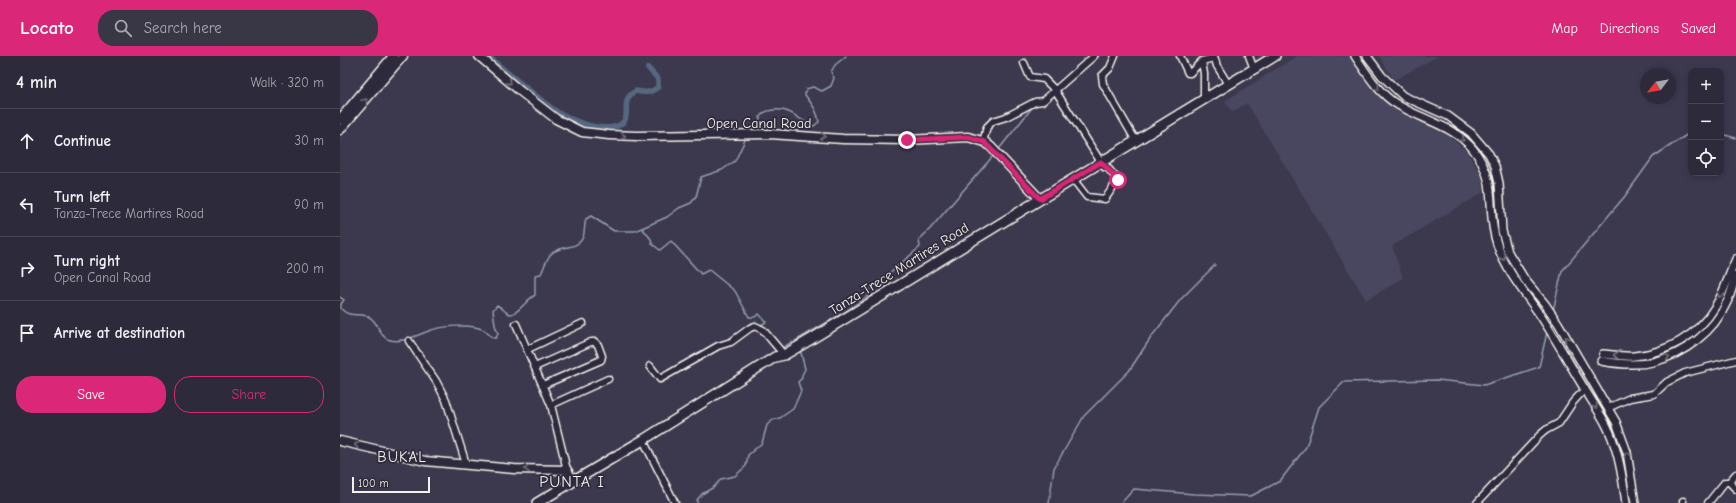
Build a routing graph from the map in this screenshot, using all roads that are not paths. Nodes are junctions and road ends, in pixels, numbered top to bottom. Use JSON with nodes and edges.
{"nodes":[{"id":1,"x":393,"y":56,"type":"edge"},
{"id":2,"x":403,"y":56,"type":"edge"},
{"id":3,"x":479,"y":56,"type":"edge"},
{"id":4,"x":1094,"y":56,"type":"edge"},
{"id":5,"x":1115,"y":56,"type":"edge"},
{"id":6,"x":1180,"y":56,"type":"edge"},
{"id":7,"x":1249,"y":56,"type":"edge"},
{"id":8,"x":1275,"y":56,"type":"edge"},
{"id":9,"x":1355,"y":56,"type":"edge"},
{"id":10,"x":1367,"y":56,"type":"edge"},
{"id":11,"x":1214,"y":57,"type":"edge"},
{"id":12,"x":1202,"y":61,"type":"junction"},
{"id":13,"x":1024,"y":63,"type":"dead end"},
{"id":14,"x":1254,"y":69,"type":"junction"},
{"id":15,"x":1228,"y":84,"type":"junction"},
{"id":16,"x":1055,"y":90,"type":"junction"},
{"id":17,"x":1204,"y":99,"type":"junction"},
{"id":18,"x":340,"y":119,"type":"edge"},
{"id":19,"x":340,"y":130,"type":"edge"},
{"id":20,"x":1136,"y":141,"type":"junction"},
{"id":21,"x":983,"y":142,"type":"junction"},
{"id":22,"x":1101,"y":162,"type":"junction"},
{"id":23,"x":1073,"y":179,"type":"junction"},
{"id":24,"x":1040,"y":199,"type":"junction"},
{"id":25,"x":1492,"y":202,"type":"junction"},
{"id":26,"x":1500,"y":202,"type":"junction"},
{"id":27,"x":1736,"y":259,"type":"edge"},
{"id":28,"x":1736,"y":276,"type":"edge"},
{"id":29,"x":582,"y":323,"type":"dead end"},
{"id":30,"x":516,"y":324,"type":"dead end"},
{"id":31,"x":409,"y":341,"type":"dead end"},
{"id":32,"x":528,"y":349,"type":"junction"},
{"id":33,"x":788,"y":353,"type":"junction"},
{"id":34,"x":1603,"y":354,"type":"dead end"},
{"id":35,"x":1736,"y":360,"type":"edge"},
{"id":36,"x":1601,"y":362,"type":"dead end"},
{"id":37,"x":650,"y":366,"type":"dead end"},
{"id":38,"x":535,"y":367,"type":"junction"},
{"id":39,"x":608,"y":379,"type":"dead end"},
{"id":40,"x":543,"y":385,"type":"junction"},
{"id":41,"x":1585,"y":389,"type":"junction"},
{"id":42,"x":551,"y":405,"type":"junction"},
{"id":43,"x":1608,"y":408,"type":"junction"},
{"id":44,"x":642,"y":440,"type":"junction"},
{"id":45,"x":340,"y":441,"type":"edge"},
{"id":46,"x":466,"y":464,"type":"junction"},
{"id":47,"x":567,"y":470,"type":"junction"},
{"id":48,"x":1736,"y":474,"type":"edge"},
{"id":49,"x":573,"y":481,"type":"junction"},
{"id":50,"x":1728,"y":482,"type":"junction"},
{"id":51,"x":1736,"y":489,"type":"edge"},
{"id":52,"x":537,"y":503,"type":"edge"},
{"id":53,"x":675,"y":503,"type":"edge"},
{"id":54,"x":1477,"y":503,"type":"edge"},
{"id":55,"x":1626,"y":503,"type":"edge"},
{"id":56,"x":1635,"y":503,"type":"edge"},
{"id":57,"x":1708,"y":503,"type":"edge"}],
"edges":[{"from":1,"to":18,"type":"main road"},
{"from":19,"to":2,"type":"main road","one_way":true},
{"from":3,"to":21,"type":"main road","name":"Open Canal Road","one_way":true},
{"from":4,"to":16,"type":"street"},
{"from":5,"to":20,"type":"street"},
{"from":6,"to":12,"type":"street"},
{"from":7,"to":14,"type":"street"},
{"from":8,"to":14,"type":"main road","name":"Tanza-Trece Martires Road"},
{"from":9,"to":25,"type":"street","one_way":true},
{"from":10,"to":26,"type":"street"},
{"from":11,"to":12,"type":"street"},
{"from":11,"to":15,"type":"street"},
{"from":12,"to":17,"type":"street"},
{"from":13,"to":16,"type":"street"},
{"from":14,"to":15,"type":"main road","name":"Tanza-Trece Martires Road"},
{"from":15,"to":17,"type":"main road","name":"Tanza-Trece Martires Road"},
{"from":16,"to":21,"type":"street"},
{"from":16,"to":22,"type":"street"},
{"from":17,"to":20,"type":"main road","name":"Tanza-Trece Martires Road"},
{"from":20,"to":22,"type":"main road","name":"Tanza-Trece Martires Road"},
{"from":21,"to":24,"type":"main road","name":"Open Canal Road"},
{"from":22,"to":23,"type":"main road","name":"Tanza-Trece Martires Road"},
{"from":22,"to":23,"type":"street"},
{"from":23,"to":24,"type":"main road","name":"Tanza-Trece Martires Road"},
{"from":24,"to":33,"type":"main road","name":"Tanza-Trece Martires Road"},
{"from":25,"to":26,"type":"street"},
{"from":25,"to":41,"type":"street","one_way":true},
{"from":43,"to":26,"type":"street","one_way":true},
{"from":27,"to":34,"type":"street","one_way":true},
{"from":36,"to":28,"type":"street","one_way":true},
{"from":29,"to":32,"type":"street"},
{"from":30,"to":32,"type":"street"},
{"from":31,"to":46,"type":"street"},
{"from":32,"to":38,"type":"street"},
{"from":33,"to":37,"type":"street"},
{"from":33,"to":44,"type":"main road","name":"Tanza-Trece Martires Road"},
{"from":35,"to":43,"type":"street"},
{"from":38,"to":40,"type":"street"},
{"from":38,"to":40,"type":"street"},
{"from":39,"to":42,"type":"street"},
{"from":40,"to":42,"type":"street"},
{"from":41,"to":54,"type":"street"},
{"from":41,"to":55,"type":"street","one_way":true},
{"from":42,"to":47,"type":"street"},
{"from":56,"to":43,"type":"street","one_way":true},
{"from":44,"to":49,"type":"main road","name":"Tanza-Trece Martires Road"},
{"from":44,"to":53,"type":"street"},
{"from":46,"to":45,"type":"main road","one_way":true},
{"from":47,"to":46,"type":"main road","one_way":true},
{"from":47,"to":49,"type":"main road"},
{"from":48,"to":50,"type":"street"},
{"from":49,"to":52,"type":"main road","name":"Tanza-Trece Martires Road"},
{"from":50,"to":51,"type":"street"},
{"from":50,"to":57,"type":"street"}]}
